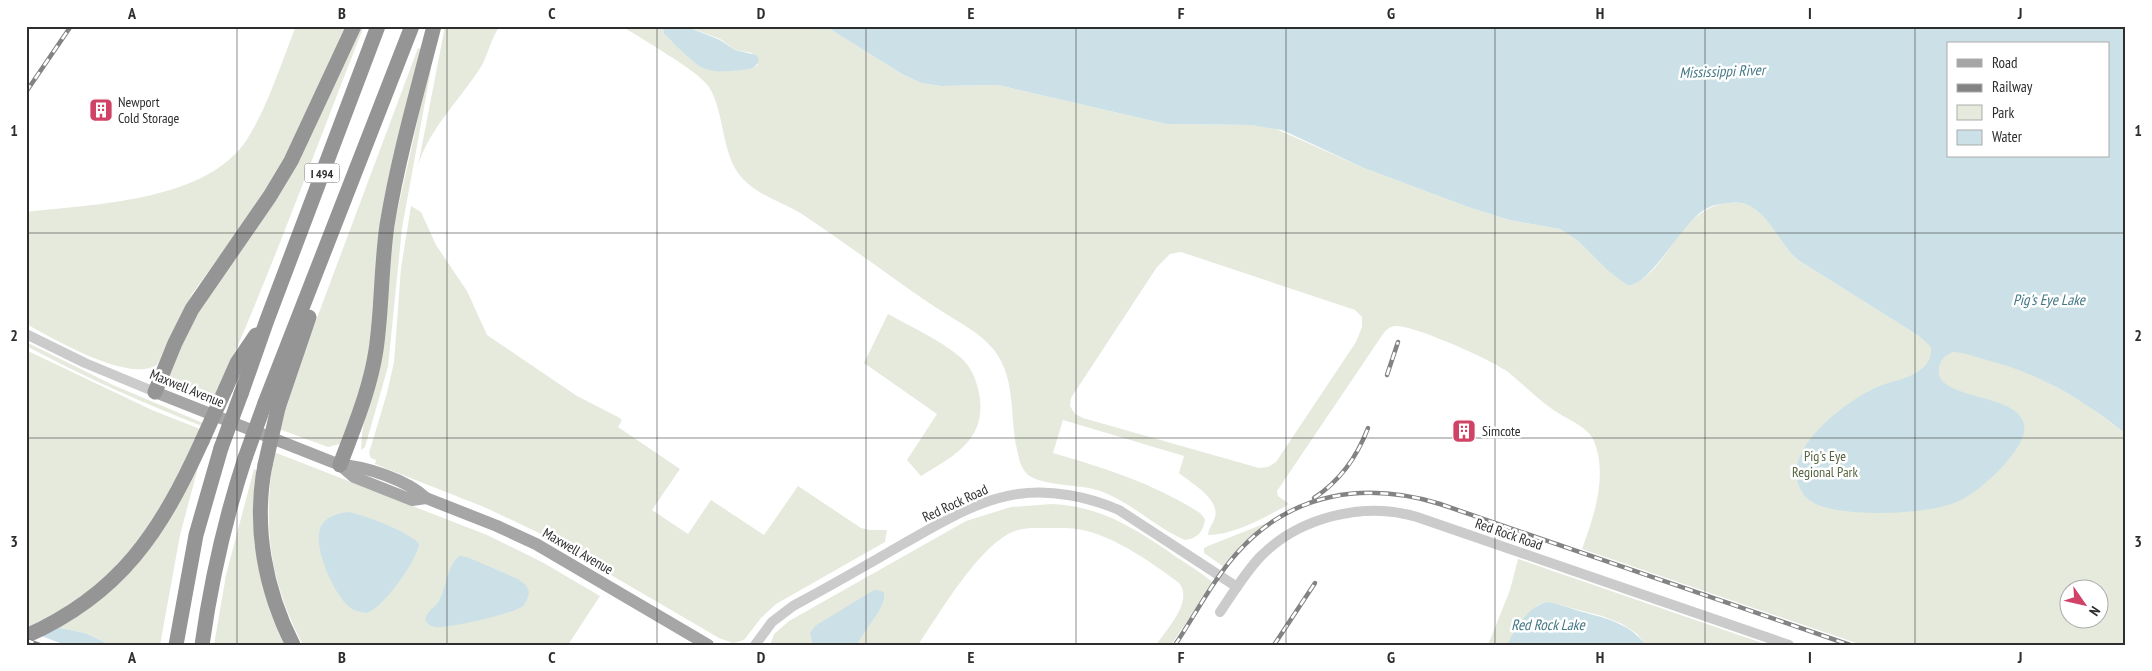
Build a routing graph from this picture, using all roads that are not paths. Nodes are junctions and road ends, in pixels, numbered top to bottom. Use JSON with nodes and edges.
{"nodes":[{"id":1,"x":354,"y":26,"type":"edge"},
{"id":2,"x":378,"y":26,"type":"edge"},
{"id":3,"x":412,"y":26,"type":"edge"},
{"id":4,"x":434,"y":27,"type":"edge"},
{"id":5,"x":267,"y":320,"type":"junction"},
{"id":6,"x":26,"y":334,"type":"edge"},
{"id":7,"x":155,"y":392,"type":"junction"},
{"id":8,"x":272,"y":406,"type":"junction"},
{"id":9,"x":340,"y":465,"type":"junction"},
{"id":10,"x":1237,"y":587,"type":"junction"},
{"id":11,"x":1220,"y":612,"type":"dead end"},
{"id":12,"x":26,"y":636,"type":"edge"},
{"id":13,"x":176,"y":645,"type":"edge"},
{"id":14,"x":202,"y":645,"type":"edge"},
{"id":15,"x":293,"y":645,"type":"edge"},
{"id":16,"x":708,"y":645,"type":"edge"},
{"id":17,"x":756,"y":645,"type":"edge"},
{"id":18,"x":1789,"y":645,"type":"edge"}],
"edges":[{"from":1,"to":7,"type":"highway"},
{"from":2,"to":5,"type":"highway","number":"I 494"},
{"from":3,"to":8,"type":"highway"},
{"from":4,"to":9,"type":"highway"},
{"from":5,"to":12,"type":"highway","bridge":true},
{"from":5,"to":13,"type":"highway","number":"I 494","bridge":true},
{"from":6,"to":7,"type":"street","name":"Maxwell Avenue"},
{"from":7,"to":9,"type":"main road","name":"Maxwell Avenue"},
{"from":8,"to":14,"type":"highway","bridge":true},
{"from":8,"to":15,"type":"highway","bridge":true},
{"from":9,"to":16,"type":"main road","name":"Maxwell Avenue"},
{"from":10,"to":11,"type":"street","name":"Red Rock Road"},
{"from":10,"to":17,"type":"street","name":"Red Rock Road"},
{"from":10,"to":18,"type":"street","name":"Red Rock Road"}]}
